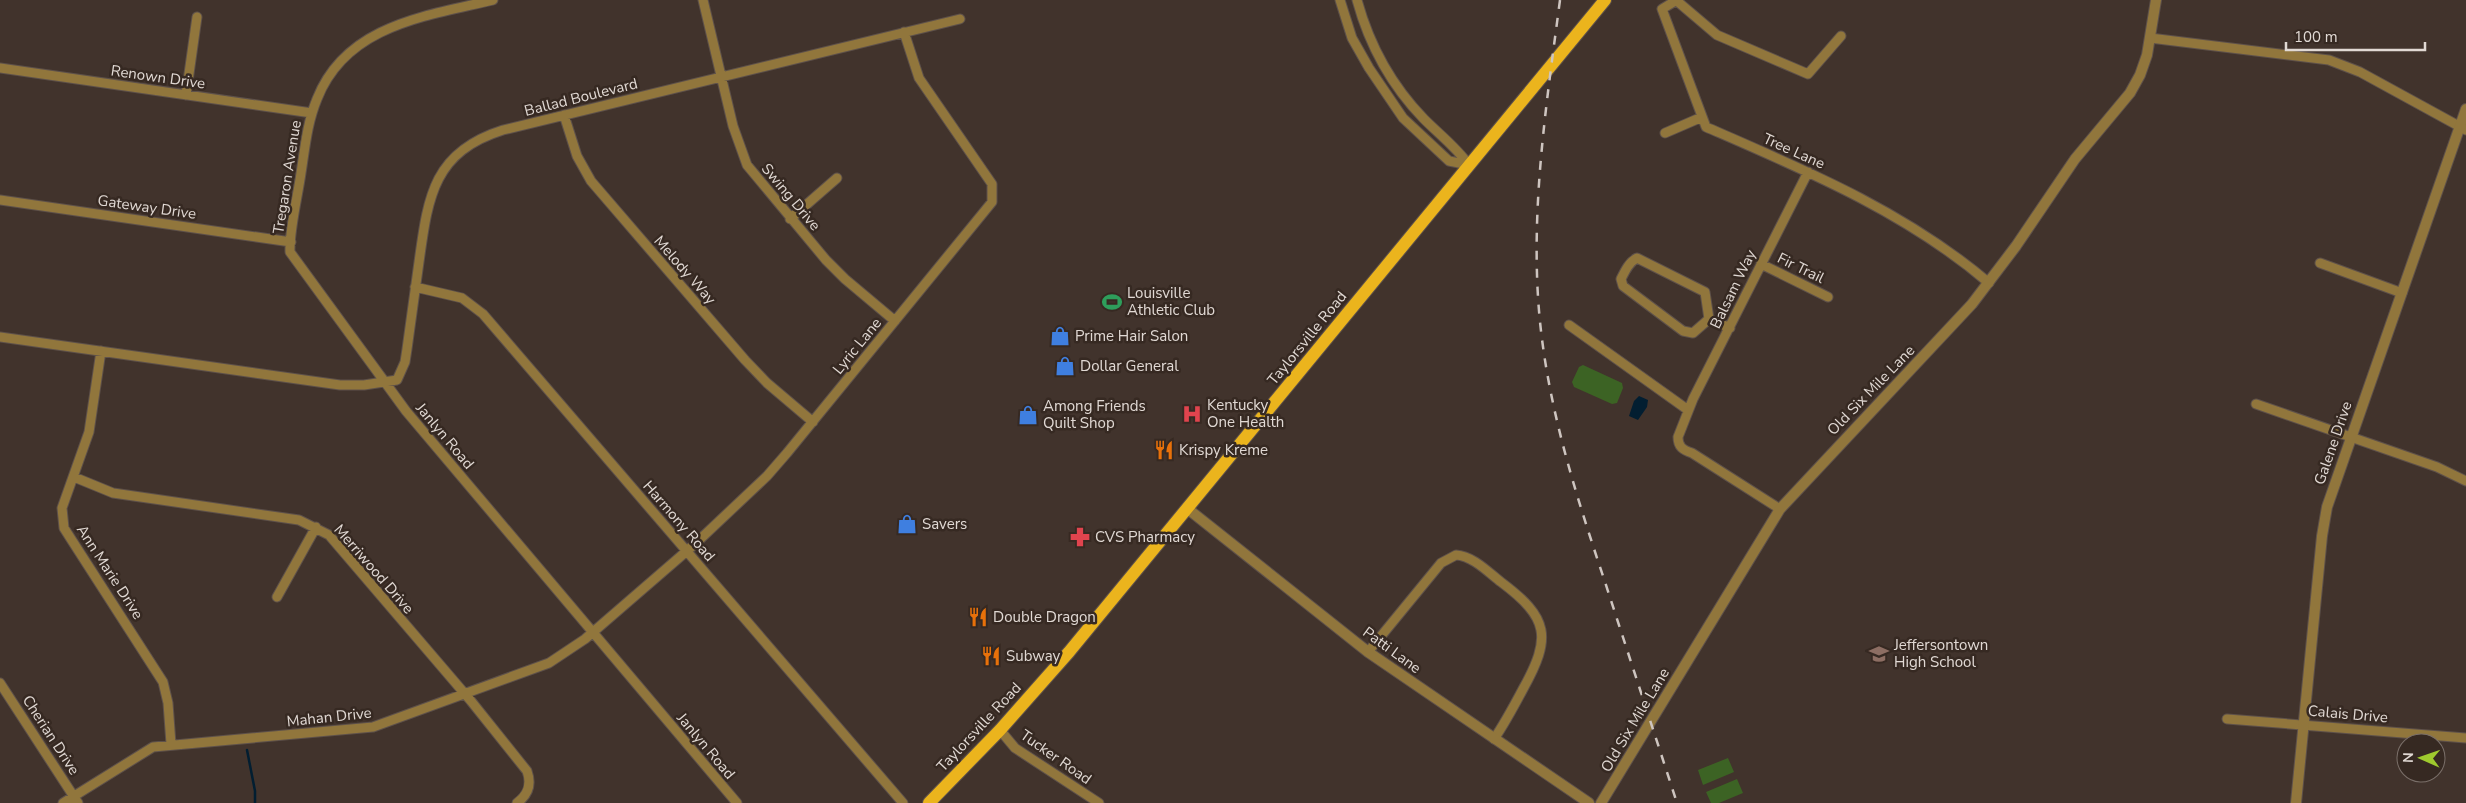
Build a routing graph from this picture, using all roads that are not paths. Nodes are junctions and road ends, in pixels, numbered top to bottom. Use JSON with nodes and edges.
{"nodes":[{"id":1,"x":494,"y":0,"type":"edge"},
{"id":2,"x":703,"y":0,"type":"edge"},
{"id":3,"x":1340,"y":0,"type":"edge"},
{"id":4,"x":1357,"y":0,"type":"edge"},
{"id":5,"x":1605,"y":0,"type":"edge"},
{"id":6,"x":2156,"y":0,"type":"edge"},
{"id":7,"x":1677,"y":1,"type":"edge"},
{"id":8,"x":197,"y":17,"type":"dead end"},
{"id":9,"x":960,"y":19,"type":"dead end"},
{"id":10,"x":904,"y":32,"type":"junction"},
{"id":11,"x":1841,"y":36,"type":"dead end"},
{"id":12,"x":2150,"y":38,"type":"junction"},
{"id":13,"x":0,"y":68,"type":"edge"},
{"id":14,"x":720,"y":77,"type":"junction"},
{"id":15,"x":186,"y":95,"type":"junction"},
{"id":16,"x":2466,"y":109,"type":"edge"},
{"id":17,"x":312,"y":113,"type":"junction"},
{"id":18,"x":564,"y":115,"type":"junction"},
{"id":19,"x":1702,"y":117,"type":"junction"},
{"id":20,"x":2463,"y":128,"type":"edge"},
{"id":21,"x":1665,"y":133,"type":"dead end"},
{"id":22,"x":1469,"y":165,"type":"junction"},
{"id":23,"x":1808,"y":172,"type":"junction"},
{"id":24,"x":837,"y":178,"type":"dead end"},
{"id":25,"x":0,"y":200,"type":"edge"},
{"id":26,"x":790,"y":219,"type":"junction"},
{"id":27,"x":291,"y":242,"type":"junction"},
{"id":28,"x":2320,"y":263,"type":"dead end"},
{"id":29,"x":1761,"y":264,"type":"junction"},
{"id":30,"x":1989,"y":282,"type":"junction"},
{"id":31,"x":415,"y":287,"type":"junction"},
{"id":32,"x":2402,"y":293,"type":"junction"},
{"id":33,"x":1828,"y":297,"type":"dead end"},
{"id":34,"x":1710,"y":319,"type":"junction"},
{"id":35,"x":895,"y":321,"type":"junction"},
{"id":36,"x":1570,"y":325,"type":"dead end"},
{"id":37,"x":1730,"y":328,"type":"junction"},
{"id":38,"x":0,"y":337,"type":"edge"},
{"id":39,"x":101,"y":351,"type":"junction"},
{"id":40,"x":385,"y":382,"type":"junction"},
{"id":41,"x":2256,"y":404,"type":"dead end"},
{"id":42,"x":1688,"y":410,"type":"junction"},
{"id":43,"x":813,"y":422,"type":"junction"},
{"id":44,"x":2350,"y":437,"type":"junction"},
{"id":45,"x":74,"y":477,"type":"junction"},
{"id":46,"x":2466,"y":481,"type":"edge"},
{"id":47,"x":1188,"y":509,"type":"junction"},
{"id":48,"x":1780,"y":509,"type":"junction"},
{"id":49,"x":316,"y":527,"type":"junction"},
{"id":50,"x":687,"y":551,"type":"junction"},
{"id":51,"x":277,"y":597,"type":"dead end"},
{"id":52,"x":593,"y":632,"type":"junction"},
{"id":53,"x":1368,"y":652,"type":"junction"},
{"id":54,"x":0,"y":682,"type":"edge"},
{"id":55,"x":463,"y":694,"type":"junction"},
{"id":56,"x":2227,"y":719,"type":"dead end"},
{"id":57,"x":2304,"y":724,"type":"junction"},
{"id":58,"x":1000,"y":730,"type":"junction"},
{"id":59,"x":2466,"y":738,"type":"edge"},
{"id":60,"x":1494,"y":739,"type":"junction"},
{"id":61,"x":171,"y":744,"type":"junction"},
{"id":62,"x":76,"y":800,"type":"edge"},
{"id":63,"x":63,"y":803,"type":"edge"},
{"id":64,"x":517,"y":803,"type":"edge"},
{"id":65,"x":737,"y":803,"type":"edge"},
{"id":66,"x":902,"y":803,"type":"edge"},
{"id":67,"x":929,"y":803,"type":"edge"},
{"id":68,"x":1099,"y":803,"type":"edge"},
{"id":69,"x":1589,"y":803,"type":"edge"},
{"id":70,"x":1601,"y":803,"type":"edge"},
{"id":71,"x":2296,"y":803,"type":"edge"}],
"edges":[{"from":1,"to":17,"type":"street","name":"Tregaron Avenue"},
{"from":2,"to":14,"type":"street","name":"Swing Drive"},
{"from":3,"to":22,"type":"street"},
{"from":4,"to":22,"type":"street"},
{"from":5,"to":22,"type":"main road","name":"Taylorsville Road"},
{"from":6,"to":12,"type":"street","name":"Old Six Mile Lane"},
{"from":7,"to":11,"type":"street"},
{"from":7,"to":19,"type":"street","name":"Tree Lane"},
{"from":8,"to":15,"type":"street"},
{"from":9,"to":10,"type":"street","name":"Ballad Boulevard"},
{"from":10,"to":14,"type":"street","name":"Ballad Boulevard"},
{"from":10,"to":35,"type":"street","name":"Lyric Lane"},
{"from":12,"to":20,"type":"street"},
{"from":12,"to":30,"type":"street","name":"Old Six Mile Lane"},
{"from":13,"to":15,"type":"street","name":"Renown Drive"},
{"from":14,"to":18,"type":"street","name":"Ballad Boulevard"},
{"from":14,"to":26,"type":"street","name":"Swing Drive"},
{"from":15,"to":17,"type":"street","name":"Renown Drive"},
{"from":16,"to":20,"type":"street","name":"Galene Drive"},
{"from":17,"to":27,"type":"street","name":"Tregaron Avenue"},
{"from":18,"to":31,"type":"street","name":"Ballad Boulevard"},
{"from":18,"to":43,"type":"street","name":"Melody Way"},
{"from":19,"to":21,"type":"street"},
{"from":19,"to":23,"type":"street","name":"Tree Lane"},
{"from":20,"to":32,"type":"street","name":"Galene Drive"},
{"from":22,"to":47,"type":"main road","name":"Taylorsville Road"},
{"from":23,"to":29,"type":"street","name":"Balsam Way"},
{"from":23,"to":30,"type":"street","name":"Tree Lane"},
{"from":24,"to":26,"type":"street"},
{"from":25,"to":27,"type":"street","name":"Gateway Drive"},
{"from":26,"to":35,"type":"street","name":"Swing Drive"},
{"from":27,"to":40,"type":"street","name":"Tregaron Avenue"},
{"from":28,"to":32,"type":"street"},
{"from":29,"to":33,"type":"street","name":"Fir Trail"},
{"from":29,"to":37,"type":"street","name":"Balsam Way"},
{"from":30,"to":48,"type":"street","name":"Old Six Mile Lane"},
{"from":31,"to":40,"type":"street","name":"Ballad Boulevard"},
{"from":31,"to":50,"type":"street","name":"Harmony Road"},
{"from":32,"to":44,"type":"street","name":"Galene Drive"},
{"from":34,"to":34,"type":"street"},
{"from":34,"to":37,"type":"street"},
{"from":35,"to":43,"type":"street","name":"Lyric Lane"},
{"from":36,"to":42,"type":"street"},
{"from":37,"to":42,"type":"street","name":"Balsam Way"},
{"from":38,"to":39,"type":"street"},
{"from":39,"to":40,"type":"street"},
{"from":39,"to":45,"type":"street","name":"Ann Marie Drive"},
{"from":40,"to":52,"type":"street","name":"Janlyn Road"},
{"from":41,"to":44,"type":"street"},
{"from":42,"to":48,"type":"street","name":"Balsam Way"},
{"from":43,"to":50,"type":"street","name":"Lyric Lane"},
{"from":44,"to":46,"type":"street"},
{"from":44,"to":57,"type":"street","name":"Galene Drive"},
{"from":45,"to":49,"type":"street","name":"Merriwood Drive"},
{"from":45,"to":61,"type":"street","name":"Ann Marie Drive"},
{"from":47,"to":53,"type":"street","name":"Patti Lane"},
{"from":47,"to":58,"type":"main road","name":"Taylorsville Road"},
{"from":48,"to":70,"type":"street","name":"Old Six Mile Lane"},
{"from":49,"to":51,"type":"street"},
{"from":49,"to":55,"type":"street","name":"Merriwood Drive"},
{"from":50,"to":52,"type":"street","name":"Lyric Lane"},
{"from":50,"to":66,"type":"street","name":"Harmony Road"},
{"from":52,"to":55,"type":"street","name":"Mahan Drive"},
{"from":52,"to":65,"type":"street","name":"Janlyn Road"},
{"from":53,"to":60,"type":"street","name":"Patti Lane"},
{"from":53,"to":60,"type":"street"},
{"from":54,"to":62,"type":"street","name":"Cherian Drive"},
{"from":55,"to":61,"type":"street","name":"Mahan Drive"},
{"from":55,"to":64,"type":"street","name":"Merriwood Drive"},
{"from":56,"to":57,"type":"street","name":"Calais Drive"},
{"from":57,"to":59,"type":"street","name":"Calais Drive"},
{"from":57,"to":71,"type":"street","name":"Galene Drive"},
{"from":58,"to":67,"type":"main road","name":"Taylorsville Road"},
{"from":58,"to":68,"type":"street","name":"Tucker Road"},
{"from":60,"to":69,"type":"street","name":"Patti Lane"},
{"from":61,"to":62,"type":"street","name":"Mahan Drive"},
{"from":62,"to":63,"type":"street","name":"Mahan Drive"}]}
